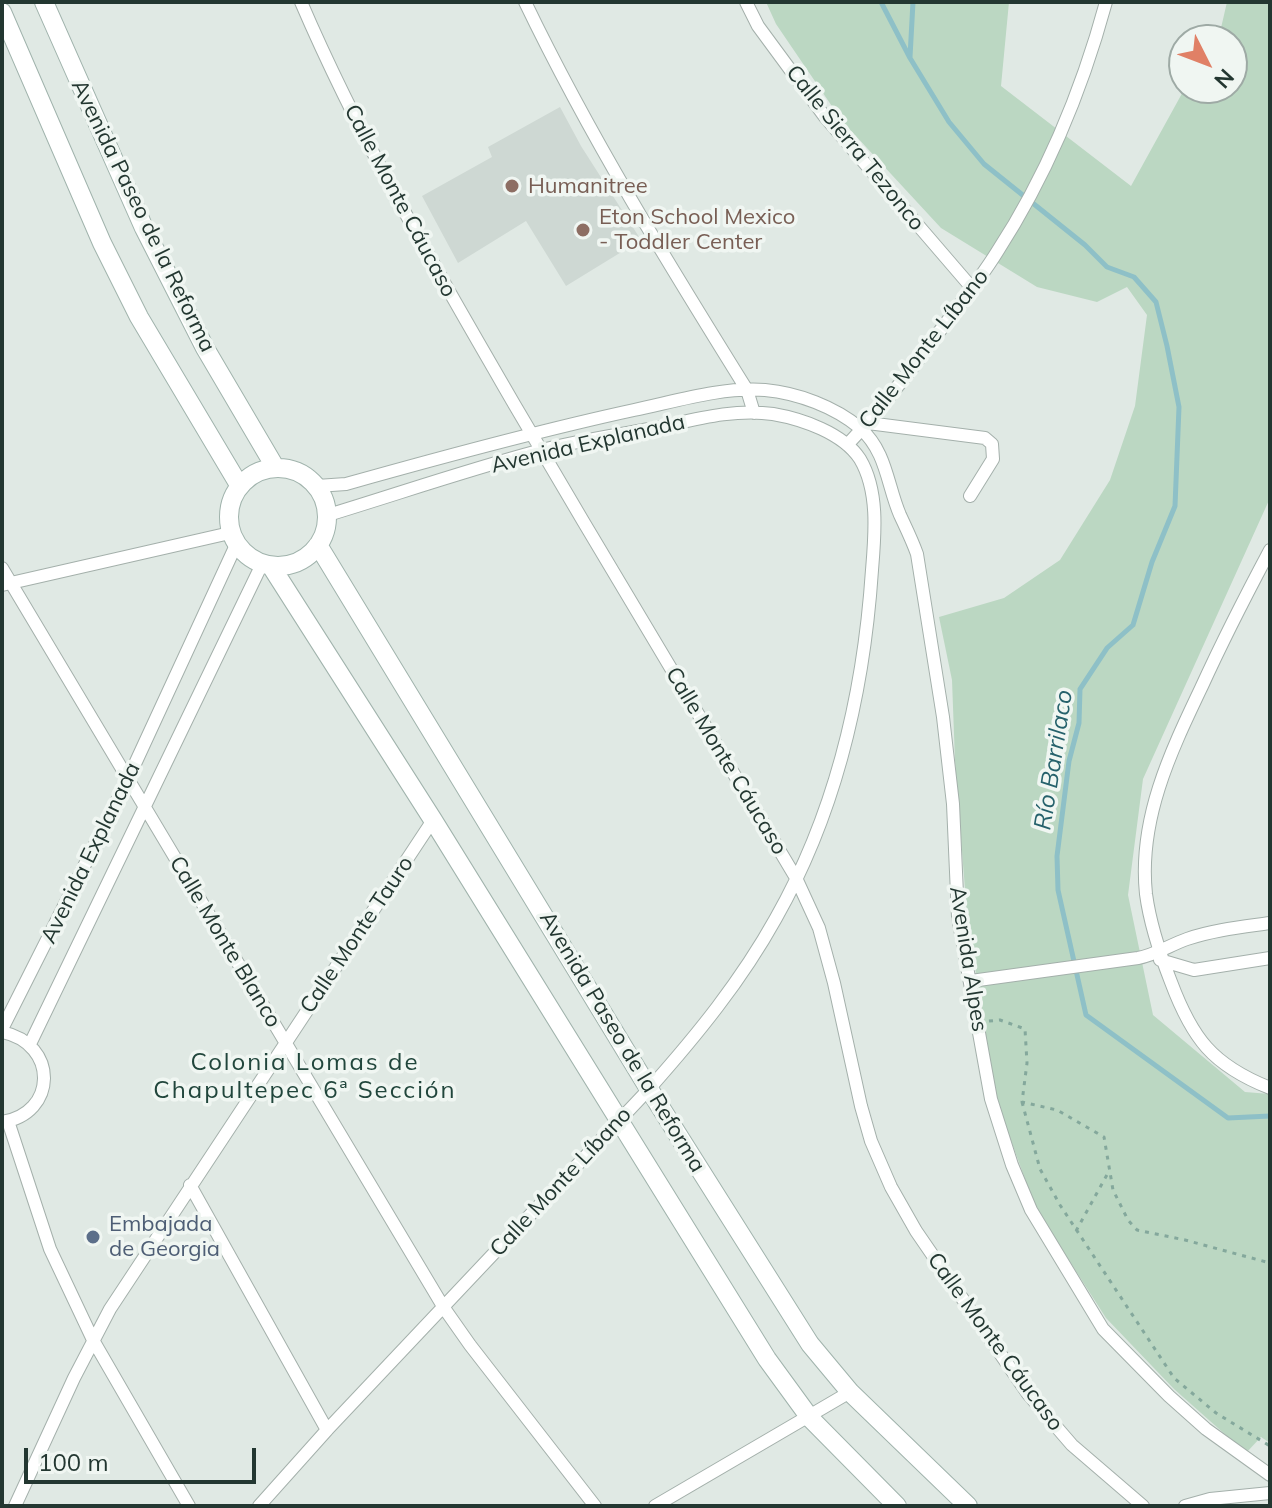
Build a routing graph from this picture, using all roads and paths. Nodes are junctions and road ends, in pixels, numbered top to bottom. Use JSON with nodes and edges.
{"nodes":[{"id":1,"x":16,"y":2,"type":"edge"},
{"id":2,"x":44,"y":2,"type":"edge"},
{"id":3,"x":301,"y":2,"type":"edge"},
{"id":4,"x":525,"y":2,"type":"edge"},
{"id":5,"x":746,"y":2,"type":"edge"},
{"id":6,"x":1106,"y":2,"type":"edge"},
{"id":7,"x":2,"y":9,"type":"edge"},
{"id":8,"x":972,"y":288,"type":"junction"},
{"id":9,"x":747,"y":390,"type":"junction"},
{"id":10,"x":754,"y":413,"type":"junction"},
{"id":11,"x":865,"y":426,"type":"junction"},
{"id":12,"x":531,"y":432,"type":"junction"},
{"id":13,"x":848,"y":444,"type":"junction"},
{"id":14,"x":541,"y":450,"type":"junction"},
{"id":15,"x":275,"y":467,"type":"junction"},
{"id":16,"x":239,"y":485,"type":"junction"},
{"id":17,"x":317,"y":486,"type":"junction"},
{"id":18,"x":970,"y":496,"type":"dead end"},
{"id":19,"x":874,"y":514,"type":"junction"},
{"id":20,"x":900,"y":514,"type":"junction"},
{"id":21,"x":328,"y":515,"type":"junction"},
{"id":22,"x":233,"y":539,"type":"junction"},
{"id":23,"x":318,"y":545,"type":"junction"},
{"id":24,"x":1270,"y":550,"type":"edge"},
{"id":25,"x":267,"y":565,"type":"junction"},
{"id":26,"x":2,"y":568,"type":"edge"},
{"id":27,"x":6,"y":584,"type":"edge"},
{"id":28,"x":128,"y":779,"type":"junction"},
{"id":29,"x":146,"y":808,"type":"junction"},
{"id":30,"x":433,"y":820,"type":"junction"},
{"id":31,"x":796,"y":878,"type":"junction"},
{"id":32,"x":1270,"y":923,"type":"edge"},
{"id":33,"x":1153,"y":956,"type":"junction"},
{"id":34,"x":1270,"y":958,"type":"edge"},
{"id":35,"x":971,"y":981,"type":"junction"},
{"id":36,"x":977,"y":1022,"type":"junction"},
{"id":37,"x":2,"y":1030,"type":"edge"},
{"id":38,"x":285,"y":1043,"type":"junction"},
{"id":39,"x":30,"y":1044,"type":"junction"},
{"id":40,"x":1270,"y":1088,"type":"edge"},
{"id":41,"x":649,"y":1089,"type":"junction"},
{"id":42,"x":1022,"y":1102,"type":"junction"},
{"id":43,"x":5,"y":1122,"type":"edge"},
{"id":44,"x":618,"y":1122,"type":"junction"},
{"id":45,"x":1109,"y":1171,"type":"junction"},
{"id":46,"x":190,"y":1185,"type":"junction"},
{"id":47,"x":1076,"y":1232,"type":"junction"},
{"id":48,"x":1270,"y":1263,"type":"edge"},
{"id":49,"x":444,"y":1308,"type":"junction"},
{"id":50,"x":93,"y":1340,"type":"junction"},
{"id":51,"x":850,"y":1392,"type":"junction"},
{"id":52,"x":810,"y":1418,"type":"junction"},
{"id":53,"x":327,"y":1430,"type":"junction"},
{"id":54,"x":1270,"y":1446,"type":"edge"},
{"id":55,"x":1270,"y":1475,"type":"edge"},
{"id":56,"x":1270,"y":1493,"type":"edge"},
{"id":57,"x":15,"y":1506,"type":"edge"},
{"id":58,"x":189,"y":1506,"type":"edge"},
{"id":59,"x":259,"y":1506,"type":"edge"},
{"id":60,"x":595,"y":1506,"type":"edge"},
{"id":61,"x":655,"y":1506,"type":"edge"},
{"id":62,"x":897,"y":1506,"type":"edge"},
{"id":63,"x":968,"y":1506,"type":"edge"},
{"id":64,"x":1143,"y":1506,"type":"edge"},
{"id":65,"x":1185,"y":1506,"type":"edge"}],
"edges":[{"from":1,"to":7,"type":"main road"},
{"from":2,"to":15,"type":"main road","name":"Avenida Paseo de la Reforma"},
{"from":3,"to":12,"type":"street","name":"Calle Monte Cáucaso"},
{"from":4,"to":9,"type":"street"},
{"from":5,"to":8,"type":"street","name":"Calle Sierra Tezonco"},
{"from":6,"to":8,"type":"street","name":"Calle Monte Líbano"},
{"from":7,"to":16,"type":"main road","name":"Avenida Paseo de la Reforma"},
{"from":8,"to":11,"type":"street","name":"Calle Monte Líbano"},
{"from":9,"to":10,"type":"street"},
{"from":9,"to":11,"type":"street","name":"Avenida Alpes"},
{"from":9,"to":12,"type":"street","name":"Avenida Explanada"},
{"from":10,"to":13,"type":"street","name":"Avenida Explanada"},
{"from":10,"to":14,"type":"street","name":"Avenida Explanada"},
{"from":11,"to":13,"type":"street","name":"Calle Monte Líbano"},
{"from":11,"to":18,"type":"street"},
{"from":11,"to":20,"type":"street","name":"Avenida Alpes"},
{"from":12,"to":14,"type":"street","name":"Calle Monte Cáucaso"},
{"from":12,"to":17,"type":"street","name":"Avenida Explanada"},
{"from":13,"to":19,"type":"street","name":"Calle Monte Líbano"},
{"from":14,"to":21,"type":"street","name":"Avenida Explanada"},
{"from":14,"to":31,"type":"street","name":"Calle Monte Cáucaso"},
{"from":15,"to":16,"type":"main road"},
{"from":15,"to":17,"type":"main road"},
{"from":16,"to":22,"type":"main road"},
{"from":17,"to":21,"type":"main road"},
{"from":19,"to":20,"type":"street"},
{"from":19,"to":31,"type":"street","name":"Calle Monte Líbano"},
{"from":20,"to":35,"type":"street","name":"Avenida Alpes"},
{"from":21,"to":23,"type":"main road"},
{"from":22,"to":25,"type":"main road"},
{"from":22,"to":27,"type":"street"},
{"from":22,"to":28,"type":"street","name":"Avenida Explanada"},
{"from":23,"to":25,"type":"main road"},
{"from":23,"to":41,"type":"main road","name":"Avenida Paseo de la Reforma"},
{"from":24,"to":33,"type":"street"},
{"from":25,"to":29,"type":"street","name":"Avenida Explanada"},
{"from":25,"to":30,"type":"main road","name":"Avenida Paseo de la Reforma"},
{"from":26,"to":27,"type":"street","name":"Calle Monte Blanco"},
{"from":27,"to":28,"type":"street","name":"Calle Monte Blanco"},
{"from":28,"to":29,"type":"street","name":"Calle Monte Blanco"},
{"from":28,"to":37,"type":"street","name":"Avenida Explanada"},
{"from":29,"to":38,"type":"street","name":"Calle Monte Blanco"},
{"from":29,"to":39,"type":"street","name":"Avenida Explanada"},
{"from":30,"to":38,"type":"street","name":"Calle Monte Tauro"},
{"from":30,"to":44,"type":"main road","name":"Avenida Paseo de la Reforma"},
{"from":31,"to":41,"type":"street","name":"Calle Monte Líbano"},
{"from":31,"to":64,"type":"street","name":"Calle Monte Cáucaso"},
{"from":32,"to":33,"type":"street"},
{"from":33,"to":34,"type":"street"},
{"from":33,"to":35,"type":"street"},
{"from":33,"to":40,"type":"street"},
{"from":35,"to":36,"type":"street","name":"Avenida Alpes"},
{"from":36,"to":42,"type":"path"},
{"from":36,"to":55,"type":"street","name":"Avenida Alpes"},
{"from":37,"to":39,"type":"street"},
{"from":38,"to":46,"type":"street","name":"Calle Monte Tauro"},
{"from":38,"to":49,"type":"street","name":"Calle Monte Blanco"},
{"from":39,"to":43,"type":"street"},
{"from":41,"to":44,"type":"street","name":"Calle Monte Líbano"},
{"from":41,"to":51,"type":"main road","name":"Avenida Paseo de la Reforma"},
{"from":42,"to":45,"type":"path"},
{"from":42,"to":47,"type":"path"},
{"from":43,"to":50,"type":"street"},
{"from":44,"to":49,"type":"street","name":"Calle Monte Líbano"},
{"from":44,"to":52,"type":"main road","name":"Avenida Paseo de la Reforma"},
{"from":45,"to":47,"type":"path"},
{"from":45,"to":48,"type":"path"},
{"from":46,"to":50,"type":"street","name":"Calle Monte Tauro"},
{"from":46,"to":53,"type":"street"},
{"from":47,"to":54,"type":"path"},
{"from":49,"to":53,"type":"street","name":"Calle Monte Líbano"},
{"from":49,"to":60,"type":"street","name":"Calle Monte Blanco"},
{"from":50,"to":57,"type":"street","name":"Calle Monte Tauro"},
{"from":50,"to":58,"type":"street"},
{"from":51,"to":52,"type":"street"},
{"from":51,"to":63,"type":"main road","name":"Avenida Paseo de la Reforma"},
{"from":52,"to":61,"type":"street"},
{"from":52,"to":62,"type":"main road","name":"Avenida Paseo de la Reforma"},
{"from":53,"to":59,"type":"street","name":"Calle Monte Líbano"},
{"from":56,"to":65,"type":"street"}]}
